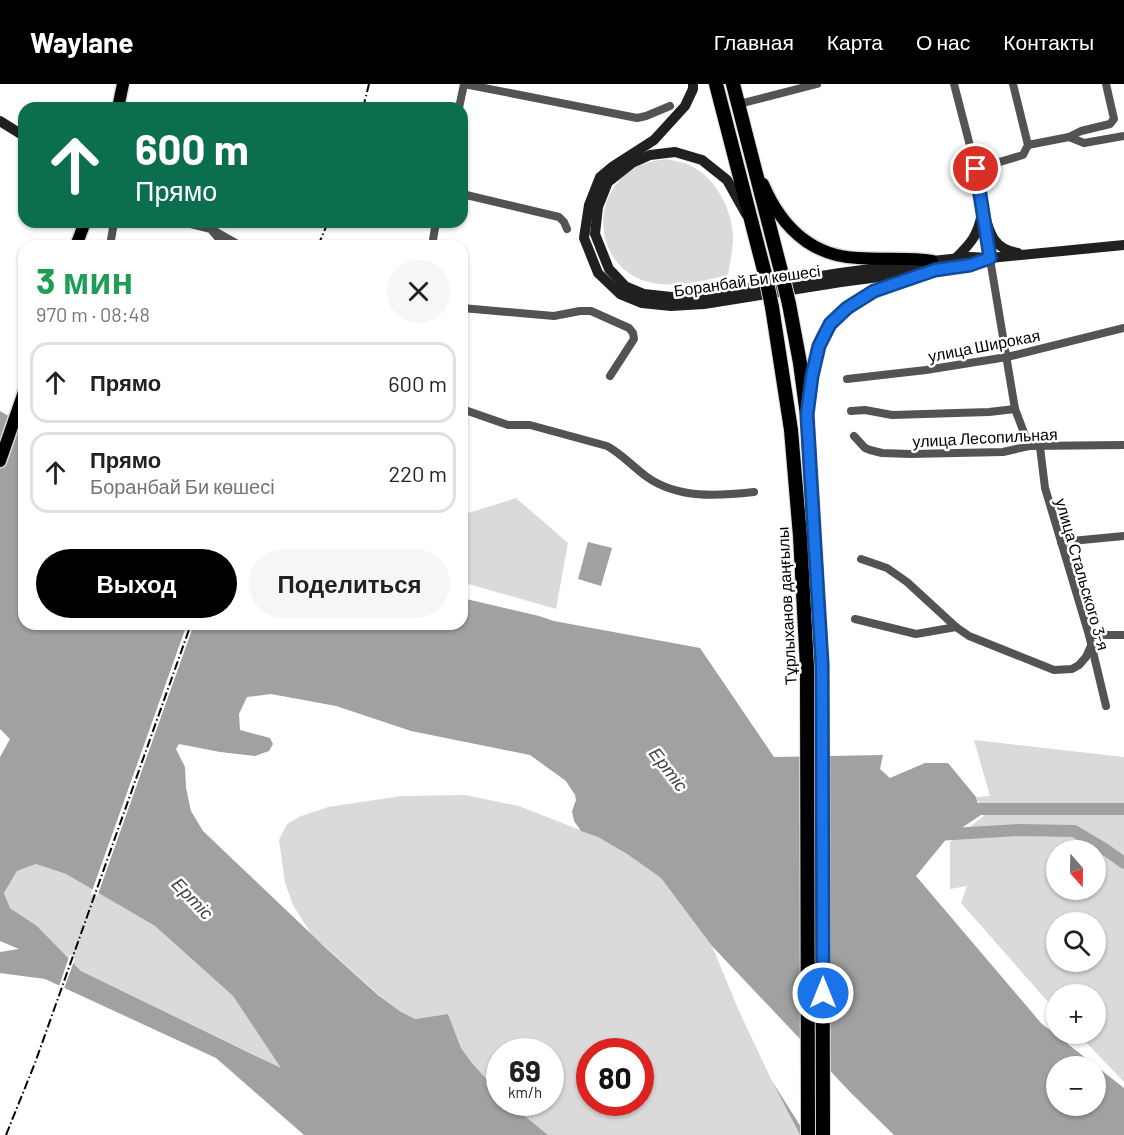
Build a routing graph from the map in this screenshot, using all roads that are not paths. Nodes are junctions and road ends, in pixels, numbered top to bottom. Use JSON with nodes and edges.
{"nodes":[{"id":1,"x":116,"y":84,"type":"edge"},
{"id":2,"x":123,"y":84,"type":"edge"},
{"id":3,"x":464,"y":84,"type":"edge"},
{"id":4,"x":693,"y":84,"type":"edge"},
{"id":5,"x":716,"y":84,"type":"edge"},
{"id":6,"x":734,"y":84,"type":"edge"},
{"id":7,"x":817,"y":84,"type":"edge"},
{"id":8,"x":954,"y":84,"type":"edge"},
{"id":9,"x":1013,"y":84,"type":"edge"},
{"id":10,"x":1106,"y":84,"type":"edge"},
{"id":11,"x":113,"y":102,"type":"edge"},
{"id":12,"x":119,"y":102,"type":"edge"},
{"id":13,"x":460,"y":102,"type":"edge"},
{"id":14,"x":739,"y":104,"type":"junction"},
{"id":15,"x":670,"y":106,"type":"dead end"},
{"id":16,"x":0,"y":121,"type":"edge"},
{"id":17,"x":18,"y":132,"type":"edge"},
{"id":18,"x":1124,"y":136,"type":"edge"},
{"id":19,"x":1070,"y":137,"type":"junction"},
{"id":20,"x":1028,"y":145,"type":"junction"},
{"id":21,"x":753,"y":162,"type":"junction"},
{"id":22,"x":976,"y":169,"type":"junction"},
{"id":23,"x":615,"y":170,"type":"junction"},
{"id":24,"x":468,"y":195,"type":"edge"},
{"id":25,"x":982,"y":209,"type":"junction"},
{"id":26,"x":753,"y":227,"type":"junction"},
{"id":27,"x":207,"y":228,"type":"edge"},
{"id":28,"x":211,"y":229,"type":"junction"},
{"id":29,"x":567,"y":229,"type":"dead end"},
{"id":30,"x":219,"y":240,"type":"edge"},
{"id":31,"x":230,"y":240,"type":"edge"},
{"id":32,"x":1124,"y":245,"type":"edge"},
{"id":33,"x":1028,"y":255,"type":"junction"},
{"id":34,"x":956,"y":258,"type":"junction"},
{"id":35,"x":990,"y":258,"type":"junction"},
{"id":36,"x":933,"y":266,"type":"junction"},
{"id":37,"x":468,"y":309,"type":"edge"},
{"id":38,"x":1124,"y":328,"type":"edge"},
{"id":39,"x":1007,"y":357,"type":"junction"},
{"id":40,"x":610,"y":376,"type":"dead end"},
{"id":41,"x":847,"y":379,"type":"dead end"},
{"id":42,"x":1015,"y":409,"type":"junction"},
{"id":43,"x":18,"y":410,"type":"edge"},
{"id":44,"x":468,"y":411,"type":"edge"},
{"id":45,"x":851,"y":411,"type":"dead end"},
{"id":46,"x":807,"y":415,"type":"junction"},
{"id":47,"x":854,"y":436,"type":"dead end"},
{"id":48,"x":1124,"y":445,"type":"edge"},
{"id":49,"x":1029,"y":446,"type":"junction"},
{"id":50,"x":1040,"y":447,"type":"junction"},
{"id":51,"x":0,"y":462,"type":"edge"},
{"id":52,"x":754,"y":492,"type":"dead end"},
{"id":53,"x":807,"y":536,"type":"junction"},
{"id":54,"x":1124,"y":536,"type":"edge"},
{"id":55,"x":1061,"y":543,"type":"junction"},
{"id":56,"x":861,"y":559,"type":"dead end"},
{"id":57,"x":855,"y":619,"type":"dead end"},
{"id":58,"x":956,"y":627,"type":"junction"},
{"id":59,"x":1124,"y":635,"type":"edge"},
{"id":60,"x":1089,"y":636,"type":"junction"},
{"id":61,"x":1091,"y":646,"type":"junction"},
{"id":62,"x":1106,"y":706,"type":"dead end"},
{"id":63,"x":808,"y":1135,"type":"edge"},
{"id":64,"x":823,"y":1135,"type":"edge"}],
"edges":[{"from":1,"to":11,"type":"main road"},
{"from":2,"to":12,"type":"main road"},
{"from":3,"to":13,"type":"street"},
{"from":3,"to":15,"type":"street"},
{"from":4,"to":23,"type":"main road"},
{"from":5,"to":26,"type":"highway","name":"Тұрлыханов даңғылы"},
{"from":6,"to":14,"type":"highway","name":"Тұрлыханов даңғылы"},
{"from":7,"to":14,"type":"street"},
{"from":8,"to":22,"type":"street"},
{"from":9,"to":20,"type":"street"},
{"from":10,"to":19,"type":"street"},
{"from":14,"to":21,"type":"highway","name":"Тұрлыханов даңғылы"},
{"from":16,"to":17,"type":"main road"},
{"from":18,"to":19,"type":"street"},
{"from":19,"to":20,"type":"street"},
{"from":20,"to":22,"type":"street"},
{"from":21,"to":36,"type":"main road"},
{"from":21,"to":46,"type":"highway","name":"Тұрлыханов даңғылы","bridge":true},
{"from":22,"to":25,"type":"street"},
{"from":23,"to":26,"type":"main road"},
{"from":23,"to":36,"type":"main road","name":"Боранбай Би көшесі"},
{"from":24,"to":29,"type":"street"},
{"from":25,"to":33,"type":"main road"},
{"from":25,"to":34,"type":"main road"},
{"from":25,"to":35,"type":"street"},
{"from":26,"to":53,"type":"highway","name":"Тұрлыханов даңғылы","bridge":true},
{"from":27,"to":28,"type":"street"},
{"from":28,"to":30,"type":"street"},
{"from":28,"to":31,"type":"street"},
{"from":32,"to":33,"type":"main road","name":"Боранбай Би көшесі"},
{"from":33,"to":35,"type":"main road","name":"Боранбай Би көшесі"},
{"from":34,"to":35,"type":"main road","name":"Боранбай Би көшесі"},
{"from":34,"to":36,"type":"main road","name":"Боранбай Би көшесі"},
{"from":35,"to":36,"type":"main road","name":"Боранбай Би көшесі"},
{"from":35,"to":39,"type":"street"},
{"from":36,"to":46,"type":"main road"},
{"from":37,"to":40,"type":"street"},
{"from":38,"to":39,"type":"street","name":"улица Широкая"},
{"from":39,"to":41,"type":"street","name":"улица Широкая"},
{"from":39,"to":42,"type":"street"},
{"from":42,"to":45,"type":"street"},
{"from":42,"to":49,"type":"street"},
{"from":43,"to":51,"type":"main road"},
{"from":44,"to":52,"type":"street"},
{"from":46,"to":53,"type":"highway","name":"Тұрлыханов даңғылы"},
{"from":47,"to":49,"type":"street","name":"улица Лесопильная"},
{"from":48,"to":50,"type":"street","name":"улица Лесопильная"},
{"from":49,"to":50,"type":"street","name":"улица Лесопильная"},
{"from":50,"to":55,"type":"street","name":"улица Стальского 3-я"},
{"from":53,"to":63,"type":"highway","name":"Тұрлыханов даңғылы"},
{"from":53,"to":64,"type":"highway","name":"Тұрлыханов даңғылы"},
{"from":54,"to":55,"type":"street"},
{"from":55,"to":60,"type":"street","name":"улица Стальского 3-я"},
{"from":56,"to":58,"type":"street"},
{"from":57,"to":58,"type":"street"},
{"from":58,"to":61,"type":"street"},
{"from":59,"to":60,"type":"street"},
{"from":60,"to":61,"type":"street","name":"улица Стальского 3-я"},
{"from":61,"to":62,"type":"street","name":"улица Стальского 3-я"}]}
